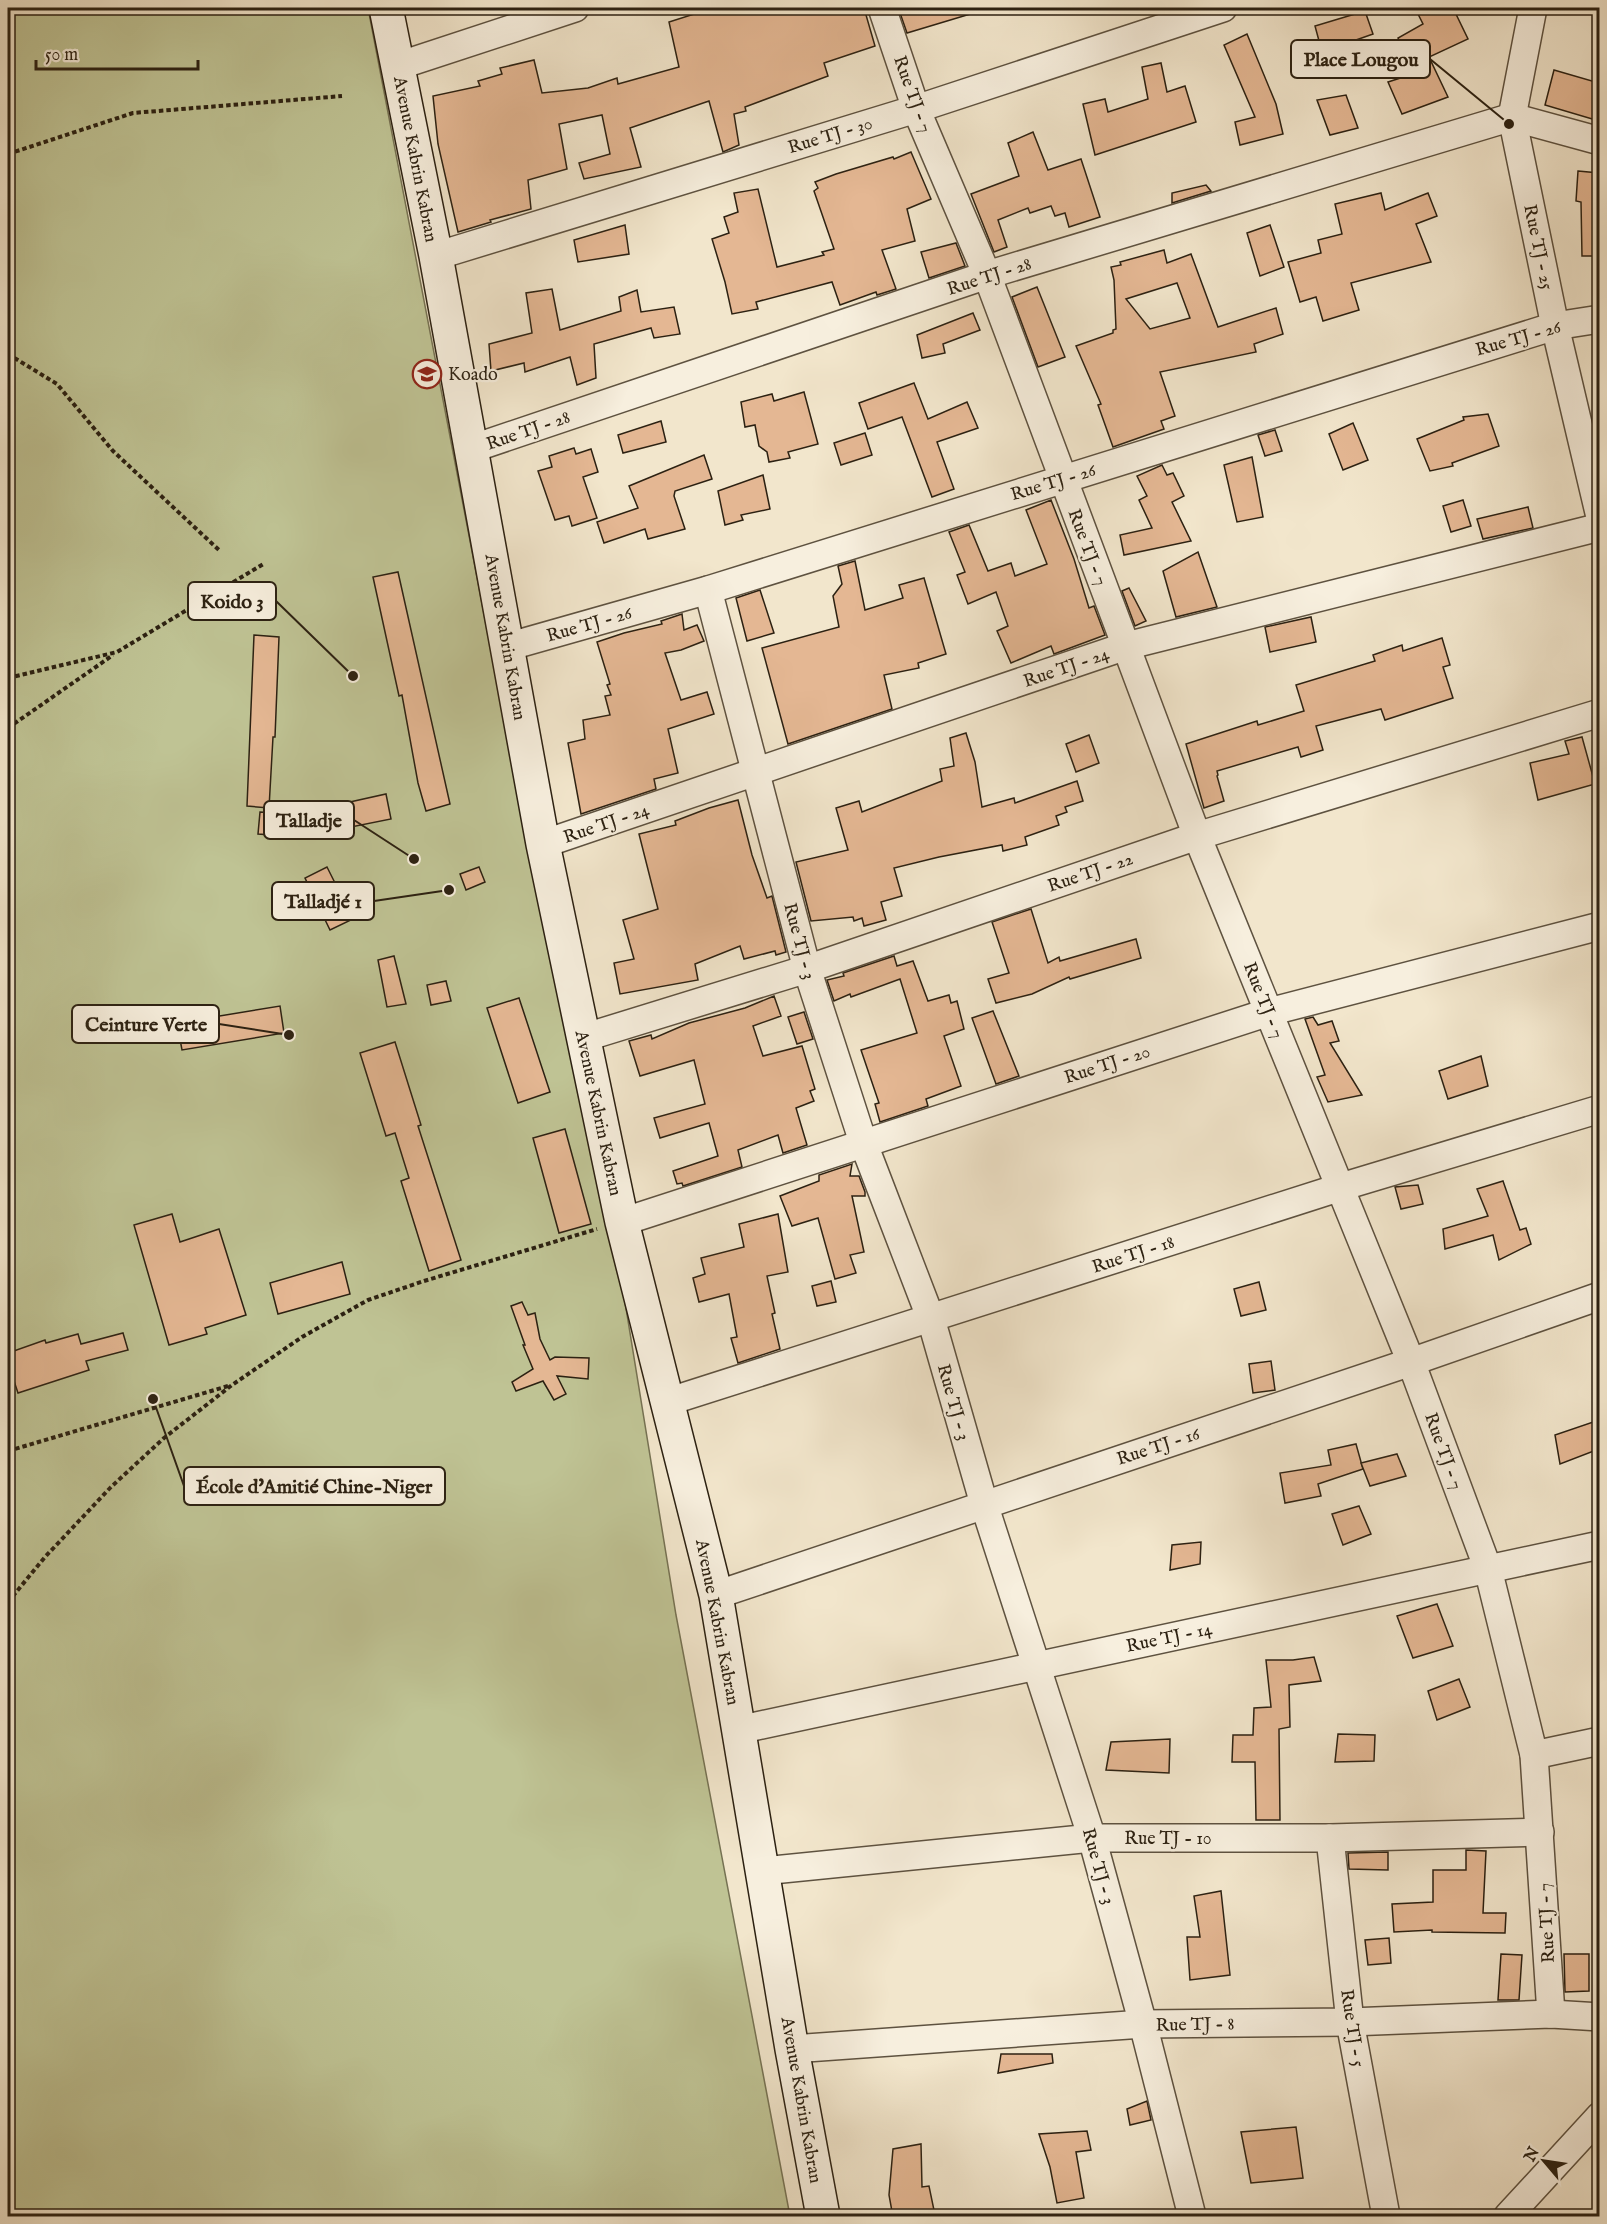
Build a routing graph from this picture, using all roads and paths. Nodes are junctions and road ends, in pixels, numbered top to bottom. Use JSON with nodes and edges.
{"nodes":[{"id":1,"x":386,"y":8,"type":"edge"},
{"id":2,"x":576,"y":8,"type":"edge"},
{"id":3,"x":882,"y":8,"type":"edge"},
{"id":4,"x":1223,"y":8,"type":"edge"},
{"id":5,"x":1533,"y":8,"type":"edge"},
{"id":6,"x":398,"y":66,"type":"junction"},
{"id":7,"x":342,"y":96,"type":"dead end"},
{"id":8,"x":916,"y":109,"type":"junction"},
{"id":9,"x":1512,"y":117,"type":"junction"},
{"id":10,"x":1599,"y":141,"type":"edge"},
{"id":11,"x":8,"y":154,"type":"edge"},
{"id":12,"x":436,"y":256,"type":"junction"},
{"id":13,"x":987,"y":275,"type":"junction"},
{"id":14,"x":1599,"y":319,"type":"edge"},
{"id":15,"x":1555,"y":326,"type":"junction"},
{"id":16,"x":8,"y":354,"type":"edge"},
{"id":17,"x":471,"y":449,"type":"junction"},
{"id":18,"x":1062,"y":480,"type":"junction"},
{"id":19,"x":1599,"y":517,"type":"edge"},
{"id":20,"x":1599,"y":527,"type":"edge"},
{"id":21,"x":220,"y":552,"type":"dead end"},
{"id":22,"x":265,"y":563,"type":"dead end"},
{"id":23,"x":708,"y":590,"type":"junction"},
{"id":24,"x":1126,"y":646,"type":"junction"},
{"id":25,"x":507,"y":647,"type":"junction"},
{"id":26,"x":117,"y":652,"type":"junction"},
{"id":27,"x":8,"y":678,"type":"edge"},
{"id":28,"x":1599,"y":713,"type":"edge"},
{"id":29,"x":8,"y":728,"type":"edge"},
{"id":30,"x":756,"y":772,"type":"junction"},
{"id":31,"x":1197,"y":836,"type":"junction"},
{"id":32,"x":543,"y":844,"type":"junction"},
{"id":33,"x":1599,"y":926,"type":"edge"},
{"id":34,"x":807,"y":969,"type":"junction"},
{"id":35,"x":1269,"y":1012,"type":"junction"},
{"id":36,"x":583,"y":1038,"type":"junction"},
{"id":37,"x":1599,"y":1109,"type":"edge"},
{"id":38,"x":863,"y":1142,"type":"junction"},
{"id":39,"x":1341,"y":1188,"type":"junction"},
{"id":40,"x":622,"y":1222,"type":"junction"},
{"id":41,"x":1599,"y":1296,"type":"edge"},
{"id":42,"x":931,"y":1319,"type":"junction"},
{"id":43,"x":1411,"y":1362,"type":"junction"},
{"id":44,"x":232,"y":1385,"type":"junction"},
{"id":45,"x":667,"y":1402,"type":"junction"},
{"id":46,"x":8,"y":1451,"type":"edge"},
{"id":47,"x":984,"y":1504,"type":"junction"},
{"id":48,"x":1599,"y":1545,"type":"edge"},
{"id":49,"x":1488,"y":1569,"type":"junction"},
{"id":50,"x":716,"y":1595,"type":"junction"},
{"id":51,"x":8,"y":1602,"type":"edge"},
{"id":52,"x":1036,"y":1666,"type":"junction"},
{"id":53,"x":738,"y":1730,"type":"junction"},
{"id":54,"x":1599,"y":1741,"type":"edge"},
{"id":55,"x":1534,"y":1755,"type":"junction"},
{"id":56,"x":1540,"y":1832,"type":"junction"},
{"id":57,"x":1092,"y":1838,"type":"junction"},
{"id":58,"x":1330,"y":1838,"type":"junction"},
{"id":59,"x":762,"y":1871,"type":"junction"},
{"id":60,"x":1551,"y":2014,"type":"junction"},
{"id":61,"x":1599,"y":2017,"type":"edge"},
{"id":62,"x":1350,"y":2022,"type":"junction"},
{"id":63,"x":1143,"y":2024,"type":"junction"},
{"id":64,"x":792,"y":2049,"type":"junction"},
{"id":65,"x":1599,"y":2116,"type":"edge"},
{"id":66,"x":823,"y":2217,"type":"edge"},
{"id":67,"x":1192,"y":2217,"type":"edge"},
{"id":68,"x":1386,"y":2217,"type":"edge"},
{"id":69,"x":1508,"y":2217,"type":"edge"}],
"edges":[{"from":1,"to":6,"type":"street","name":"Avenue Kabrin Kabran"},
{"from":2,"to":6,"type":"street"},
{"from":3,"to":8,"type":"street","name":"Rue TJ - 7"},
{"from":4,"to":8,"type":"street","name":"Rue TJ - 30"},
{"from":5,"to":9,"type":"street"},
{"from":6,"to":12,"type":"street","name":"Avenue Kabrin Kabran"},
{"from":7,"to":11,"type":"path"},
{"from":8,"to":12,"type":"street","name":"Rue TJ - 30"},
{"from":8,"to":13,"type":"street","name":"Rue TJ - 7"},
{"from":9,"to":10,"type":"street"},
{"from":9,"to":13,"type":"street","name":"Rue TJ - 28"},
{"from":9,"to":15,"type":"street","name":"Rue TJ - 25"},
{"from":12,"to":17,"type":"street","name":"Avenue Kabrin Kabran"},
{"from":13,"to":17,"type":"street","name":"Rue TJ - 28"},
{"from":13,"to":18,"type":"street","name":"Rue TJ - 7"},
{"from":14,"to":15,"type":"street","name":"Rue TJ - 26"},
{"from":15,"to":18,"type":"street","name":"Rue TJ - 26"},
{"from":15,"to":19,"type":"street","name":"Rue TJ - 25"},
{"from":16,"to":21,"type":"path"},
{"from":17,"to":25,"type":"street","name":"Avenue Kabrin Kabran"},
{"from":18,"to":23,"type":"street","name":"Rue TJ - 26"},
{"from":18,"to":24,"type":"street","name":"Rue TJ - 7"},
{"from":20,"to":24,"type":"street","name":"Rue TJ - 24"},
{"from":22,"to":26,"type":"path"},
{"from":23,"to":25,"type":"street","name":"Rue TJ - 26"},
{"from":23,"to":30,"type":"street","name":"Rue TJ - 3"},
{"from":24,"to":30,"type":"street","name":"Rue TJ - 24"},
{"from":24,"to":31,"type":"street","name":"Rue TJ - 7"},
{"from":25,"to":32,"type":"street","name":"Avenue Kabrin Kabran"},
{"from":26,"to":27,"type":"path"},
{"from":26,"to":29,"type":"path"},
{"from":28,"to":31,"type":"street","name":"Rue TJ - 22"},
{"from":30,"to":32,"type":"street","name":"Rue TJ - 24"},
{"from":30,"to":34,"type":"street","name":"Rue TJ - 3"},
{"from":31,"to":34,"type":"street","name":"Rue TJ - 22"},
{"from":31,"to":35,"type":"street","name":"Rue TJ - 7"},
{"from":32,"to":36,"type":"street","name":"Avenue Kabrin Kabran"},
{"from":33,"to":35,"type":"street","name":"Rue TJ - 20"},
{"from":34,"to":36,"type":"street","name":"Rue TJ - 22"},
{"from":34,"to":38,"type":"street","name":"Rue TJ - 3"},
{"from":35,"to":38,"type":"street","name":"Rue TJ - 20"},
{"from":35,"to":39,"type":"street","name":"Rue TJ - 7"},
{"from":36,"to":40,"type":"street","name":"Avenue Kabrin Kabran"},
{"from":37,"to":39,"type":"street","name":"Rue TJ - 18"},
{"from":38,"to":40,"type":"street","name":"Rue TJ - 20"},
{"from":38,"to":42,"type":"street","name":"Rue TJ - 3"},
{"from":39,"to":42,"type":"street","name":"Rue TJ - 18"},
{"from":39,"to":43,"type":"street","name":"Rue TJ - 7"},
{"from":40,"to":44,"type":"path"},
{"from":40,"to":45,"type":"street","name":"Avenue Kabrin Kabran"},
{"from":41,"to":43,"type":"street","name":"Rue TJ - 16"},
{"from":42,"to":45,"type":"street","name":"Rue TJ - 18"},
{"from":42,"to":47,"type":"street","name":"Rue TJ - 3"},
{"from":43,"to":47,"type":"street","name":"Rue TJ - 16"},
{"from":43,"to":49,"type":"street","name":"Rue TJ - 7"},
{"from":44,"to":46,"type":"path"},
{"from":44,"to":51,"type":"path"},
{"from":45,"to":50,"type":"street","name":"Avenue Kabrin Kabran"},
{"from":47,"to":50,"type":"street","name":"Rue TJ - 16"},
{"from":47,"to":52,"type":"street","name":"Rue TJ - 3"},
{"from":48,"to":49,"type":"street","name":"Rue TJ - 14"},
{"from":49,"to":52,"type":"street","name":"Rue TJ - 14"},
{"from":49,"to":55,"type":"street","name":"Rue TJ - 7"},
{"from":50,"to":53,"type":"street","name":"Avenue Kabrin Kabran"},
{"from":52,"to":53,"type":"street","name":"Rue TJ - 14"},
{"from":52,"to":57,"type":"street","name":"Rue TJ - 3"},
{"from":53,"to":59,"type":"street","name":"Avenue Kabrin Kabran"},
{"from":54,"to":55,"type":"street"},
{"from":55,"to":56,"type":"street","name":"Rue TJ - 7"},
{"from":56,"to":58,"type":"street","name":"Rue TJ - 10"},
{"from":56,"to":60,"type":"street","name":"Rue TJ - 7"},
{"from":57,"to":58,"type":"street","name":"Rue TJ - 10"},
{"from":57,"to":59,"type":"street","name":"Rue TJ - 10"},
{"from":57,"to":63,"type":"street","name":"Rue TJ - 3"},
{"from":58,"to":62,"type":"street","name":"Rue TJ - 5"},
{"from":59,"to":64,"type":"street","name":"Avenue Kabrin Kabran"},
{"from":60,"to":61,"type":"street","name":"Rue TJ - 8"},
{"from":60,"to":62,"type":"street","name":"Rue TJ - 8"},
{"from":62,"to":63,"type":"street","name":"Rue TJ - 8"},
{"from":62,"to":68,"type":"street","name":"Rue TJ - 5"},
{"from":63,"to":64,"type":"street","name":"Rue TJ - 8"},
{"from":63,"to":67,"type":"street","name":"Rue TJ - 3"},
{"from":64,"to":66,"type":"street","name":"Avenue Kabrin Kabran"},
{"from":65,"to":69,"type":"street"}]}
